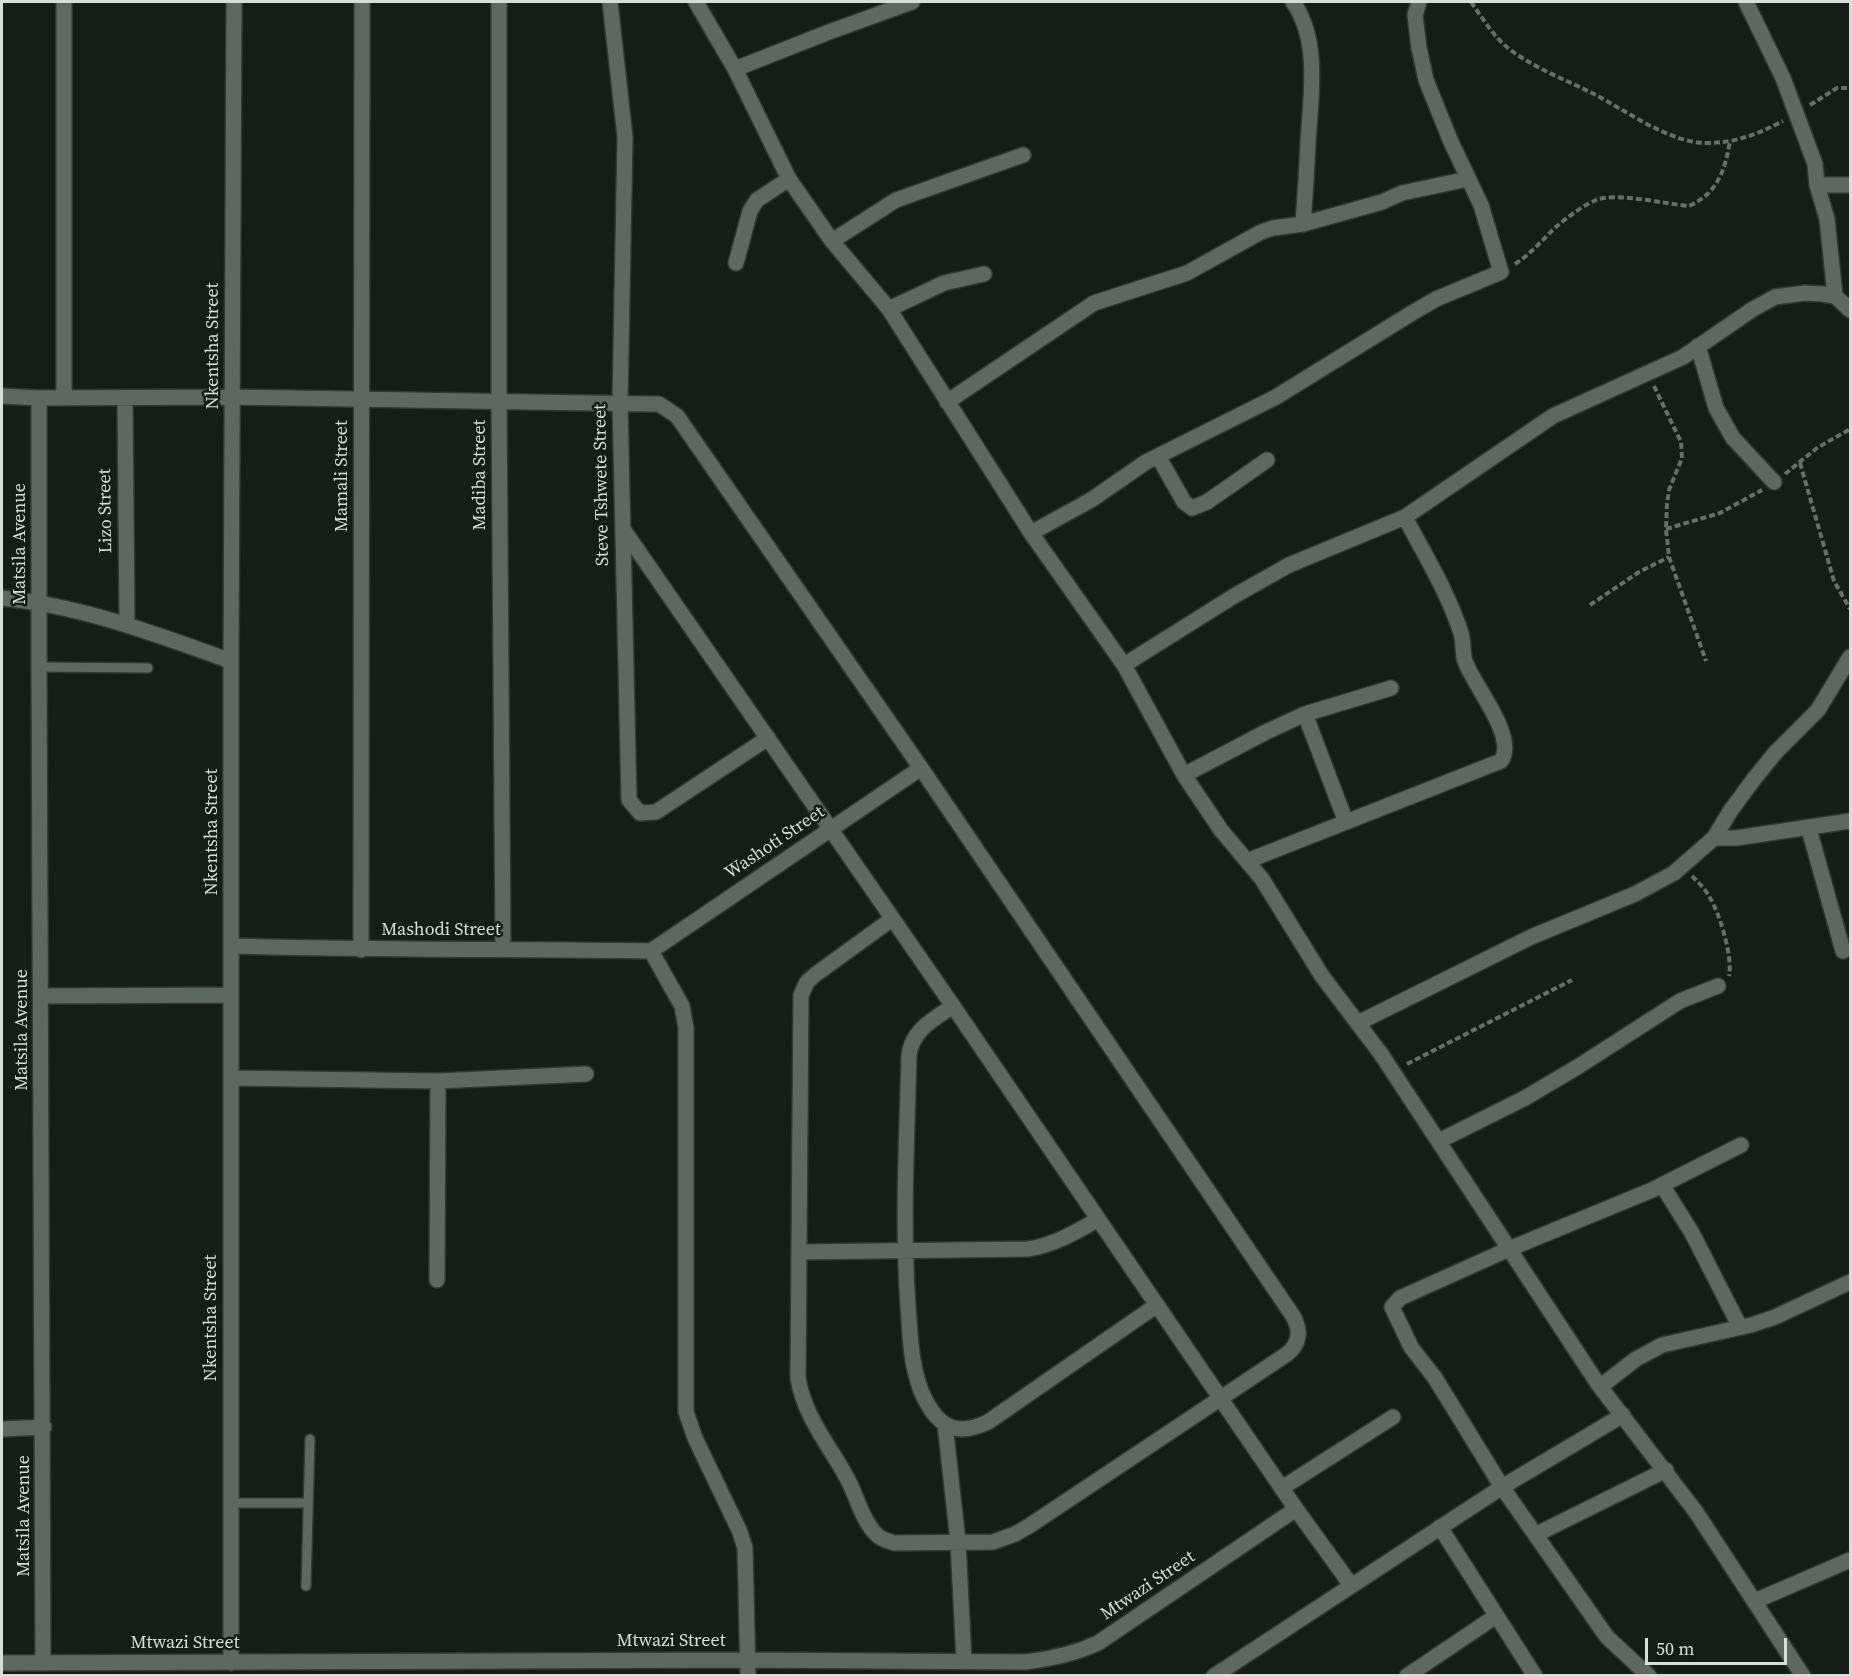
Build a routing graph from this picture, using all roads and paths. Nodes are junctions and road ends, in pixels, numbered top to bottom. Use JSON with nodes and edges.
{"nodes":[{"id":1,"x":64,"y":2,"type":"edge"},
{"id":2,"x":234,"y":2,"type":"edge"},
{"id":3,"x":362,"y":2,"type":"edge"},
{"id":4,"x":499,"y":2,"type":"edge"},
{"id":5,"x":610,"y":2,"type":"edge"},
{"id":6,"x":696,"y":2,"type":"edge"},
{"id":7,"x":912,"y":2,"type":"edge"},
{"id":8,"x":1293,"y":2,"type":"edge"},
{"id":9,"x":1419,"y":2,"type":"edge"},
{"id":10,"x":1471,"y":2,"type":"edge"},
{"id":11,"x":1746,"y":2,"type":"edge"},
{"id":12,"x":735,"y":69,"type":"junction"},
{"id":13,"x":1851,"y":88,"type":"edge"},
{"id":14,"x":1797,"y":113,"type":"junction"},
{"id":15,"x":1730,"y":141,"type":"junction"},
{"id":16,"x":1023,"y":155,"type":"dead end"},
{"id":17,"x":789,"y":179,"type":"junction"},
{"id":18,"x":1468,"y":179,"type":"junction"},
{"id":19,"x":1817,"y":185,"type":"junction"},
{"id":20,"x":1851,"y":185,"type":"edge"},
{"id":21,"x":1303,"y":224,"type":"junction"},
{"id":22,"x":832,"y":241,"type":"junction"},
{"id":23,"x":736,"y":262,"type":"dead end"},
{"id":24,"x":1501,"y":272,"type":"junction"},
{"id":25,"x":984,"y":274,"type":"dead end"},
{"id":26,"x":1845,"y":304,"type":"edge"},
{"id":27,"x":889,"y":309,"type":"junction"},
{"id":28,"x":1698,"y":346,"type":"junction"},
{"id":29,"x":1647,"y":375,"type":"junction"},
{"id":30,"x":2,"y":396,"type":"edge"},
{"id":31,"x":64,"y":397,"type":"junction"},
{"id":32,"x":232,"y":397,"type":"junction"},
{"id":33,"x":39,"y":398,"type":"junction"},
{"id":34,"x":125,"y":399,"type":"junction"},
{"id":35,"x":362,"y":400,"type":"junction"},
{"id":36,"x":499,"y":401,"type":"junction"},
{"id":37,"x":948,"y":402,"type":"junction"},
{"id":38,"x":620,"y":404,"type":"junction"},
{"id":39,"x":1158,"y":456,"type":"junction"},
{"id":40,"x":1268,"y":460,"type":"dead end"},
{"id":41,"x":1800,"y":463,"type":"dead end"},
{"id":42,"x":1774,"y":482,"type":"dead end"},
{"id":43,"x":1405,"y":517,"type":"junction"},
{"id":44,"x":623,"y":529,"type":"junction"},
{"id":45,"x":1031,"y":533,"type":"junction"},
{"id":46,"x":1669,"y":557,"type":"junction"},
{"id":47,"x":2,"y":598,"type":"edge"},
{"id":48,"x":39,"y":602,"type":"junction"},
{"id":49,"x":1590,"y":605,"type":"dead end"},
{"id":50,"x":1851,"y":609,"type":"edge"},
{"id":51,"x":127,"y":624,"type":"junction"},
{"id":52,"x":1851,"y":657,"type":"edge"},
{"id":53,"x":1706,"y":661,"type":"dead end"},
{"id":54,"x":231,"y":662,"type":"junction"},
{"id":55,"x":1124,"y":665,"type":"junction"},
{"id":56,"x":39,"y":667,"type":"junction"},
{"id":57,"x":148,"y":669,"type":"dead end"},
{"id":58,"x":1391,"y":688,"type":"dead end"},
{"id":59,"x":1305,"y":714,"type":"junction"},
{"id":60,"x":768,"y":738,"type":"junction"},
{"id":61,"x":921,"y":768,"type":"junction"},
{"id":62,"x":1184,"y":775,"type":"junction"},
{"id":63,"x":1851,"y":821,"type":"edge"},
{"id":64,"x":1346,"y":822,"type":"junction"},
{"id":65,"x":830,"y":829,"type":"junction"},
{"id":66,"x":1809,"y":829,"type":"junction"},
{"id":67,"x":1714,"y":838,"type":"junction"},
{"id":68,"x":1247,"y":861,"type":"junction"},
{"id":69,"x":1682,"y":866,"type":"junction"},
{"id":70,"x":892,"y":919,"type":"junction"},
{"id":71,"x":232,"y":946,"type":"junction"},
{"id":72,"x":503,"y":949,"type":"junction"},
{"id":73,"x":361,"y":950,"type":"junction"},
{"id":74,"x":651,"y":951,"type":"junction"},
{"id":75,"x":1843,"y":951,"type":"dead end"},
{"id":76,"x":1572,"y":980,"type":"dead end"},
{"id":77,"x":1718,"y":986,"type":"joint"},
{"id":78,"x":231,"y":995,"type":"junction"},
{"id":79,"x":41,"y":996,"type":"junction"},
{"id":80,"x":953,"y":1006,"type":"junction"},
{"id":81,"x":1358,"y":1023,"type":"junction"},
{"id":82,"x":1392,"y":1071,"type":"junction"},
{"id":83,"x":586,"y":1074,"type":"dead end"},
{"id":84,"x":231,"y":1078,"type":"junction"},
{"id":85,"x":438,"y":1081,"type":"junction"},
{"id":86,"x":1439,"y":1142,"type":"junction"},
{"id":87,"x":1741,"y":1144,"type":"dead end"},
{"id":88,"x":1662,"y":1185,"type":"junction"},
{"id":89,"x":1097,"y":1220,"type":"junction"},
{"id":90,"x":1509,"y":1249,"type":"junction"},
{"id":91,"x":904,"y":1250,"type":"junction"},
{"id":92,"x":799,"y":1252,"type":"junction"},
{"id":93,"x":437,"y":1280,"type":"dead end"},
{"id":94,"x":1851,"y":1282,"type":"edge"},
{"id":95,"x":1157,"y":1305,"type":"junction"},
{"id":96,"x":1740,"y":1327,"type":"junction"},
{"id":97,"x":1600,"y":1386,"type":"junction"},
{"id":98,"x":1221,"y":1399,"type":"junction"},
{"id":99,"x":1623,"y":1415,"type":"junction"},
{"id":100,"x":1393,"y":1417,"type":"dead end"},
{"id":101,"x":945,"y":1424,"type":"junction"},
{"id":102,"x":44,"y":1428,"type":"junction"},
{"id":103,"x":2,"y":1429,"type":"edge"},
{"id":104,"x":310,"y":1439,"type":"dead end"},
{"id":105,"x":1666,"y":1470,"type":"junction"},
{"id":106,"x":1502,"y":1487,"type":"junction"},
{"id":107,"x":1282,"y":1488,"type":"junction"},
{"id":108,"x":230,"y":1503,"type":"junction"},
{"id":109,"x":307,"y":1503,"type":"junction"},
{"id":110,"x":1296,"y":1509,"type":"junction"},
{"id":111,"x":1440,"y":1527,"type":"junction"},
{"id":112,"x":1537,"y":1534,"type":"junction"},
{"id":113,"x":958,"y":1542,"type":"junction"},
{"id":114,"x":1851,"y":1560,"type":"edge"},
{"id":115,"x":1351,"y":1585,"type":"junction"},
{"id":116,"x":306,"y":1586,"type":"dead end"},
{"id":117,"x":1755,"y":1601,"type":"junction"},
{"id":118,"x":1496,"y":1616,"type":"junction"},
{"id":119,"x":746,"y":1660,"type":"junction"},
{"id":120,"x":964,"y":1661,"type":"junction"},
{"id":121,"x":43,"y":1662,"type":"junction"},
{"id":122,"x":2,"y":1663,"type":"edge"},
{"id":123,"x":231,"y":1663,"type":"junction"},
{"id":124,"x":309,"y":1669,"type":"edge"},
{"id":125,"x":748,"y":1676,"type":"edge"},
{"id":126,"x":1214,"y":1676,"type":"edge"},
{"id":127,"x":1407,"y":1676,"type":"edge"},
{"id":128,"x":1535,"y":1676,"type":"edge"},
{"id":129,"x":1649,"y":1676,"type":"edge"},
{"id":130,"x":1803,"y":1676,"type":"edge"}],
"edges":[{"from":1,"to":31,"type":"street"},
{"from":2,"to":32,"type":"street","name":"Nkentsha Street"},
{"from":3,"to":35,"type":"street","name":"Mamali Street"},
{"from":4,"to":36,"type":"street","name":"Madiba Street"},
{"from":5,"to":38,"type":"street","name":"Steve Tshwete Street"},
{"from":6,"to":12,"type":"street"},
{"from":7,"to":12,"type":"street"},
{"from":8,"to":21,"type":"street"},
{"from":9,"to":18,"type":"street"},
{"from":10,"to":15,"type":"path"},
{"from":11,"to":14,"type":"street"},
{"from":12,"to":17,"type":"street"},
{"from":13,"to":14,"type":"path"},
{"from":14,"to":15,"type":"path"},
{"from":14,"to":19,"type":"street"},
{"from":15,"to":24,"type":"path"},
{"from":16,"to":22,"type":"street"},
{"from":17,"to":22,"type":"street"},
{"from":17,"to":23,"type":"street"},
{"from":18,"to":21,"type":"street"},
{"from":18,"to":24,"type":"street"},
{"from":19,"to":20,"type":"street"},
{"from":19,"to":26,"type":"street"},
{"from":21,"to":37,"type":"street"},
{"from":22,"to":27,"type":"street"},
{"from":24,"to":39,"type":"street"},
{"from":25,"to":27,"type":"street"},
{"from":26,"to":28,"type":"street"},
{"from":27,"to":37,"type":"street"},
{"from":28,"to":29,"type":"street"},
{"from":28,"to":42,"type":"street"},
{"from":29,"to":43,"type":"street"},
{"from":29,"to":46,"type":"path"},
{"from":30,"to":33,"type":"street"},
{"from":31,"to":33,"type":"street"},
{"from":31,"to":34,"type":"street"},
{"from":32,"to":34,"type":"street"},
{"from":32,"to":35,"type":"street"},
{"from":32,"to":54,"type":"street","name":"Nkentsha Street"},
{"from":33,"to":48,"type":"street","name":"Matsila Avenue"},
{"from":34,"to":51,"type":"street","name":"Lizo Street"},
{"from":35,"to":36,"type":"street"},
{"from":35,"to":73,"type":"street","name":"Mamali Street"},
{"from":36,"to":38,"type":"street"},
{"from":36,"to":72,"type":"street","name":"Madiba Street"},
{"from":37,"to":45,"type":"street"},
{"from":38,"to":44,"type":"street","name":"Steve Tshwete Street"},
{"from":38,"to":61,"type":"street"},
{"from":39,"to":40,"type":"street"},
{"from":39,"to":45,"type":"street"},
{"from":41,"to":50,"type":"path"},
{"from":43,"to":55,"type":"street"},
{"from":43,"to":64,"type":"street"},
{"from":44,"to":60,"type":"street"},
{"from":44,"to":60,"type":"street","name":"Steve Tshwete Street"},
{"from":45,"to":55,"type":"street"},
{"from":46,"to":49,"type":"path"},
{"from":46,"to":53,"type":"path"},
{"from":47,"to":48,"type":"street"},
{"from":48,"to":51,"type":"street"},
{"from":48,"to":56,"type":"street","name":"Matsila Avenue"},
{"from":51,"to":54,"type":"street"},
{"from":52,"to":67,"type":"street"},
{"from":54,"to":71,"type":"street","name":"Nkentsha Street"},
{"from":55,"to":62,"type":"street"},
{"from":56,"to":57,"type":"lane"},
{"from":56,"to":79,"type":"street","name":"Matsila Avenue"},
{"from":58,"to":59,"type":"street"},
{"from":59,"to":62,"type":"street"},
{"from":59,"to":64,"type":"street"},
{"from":60,"to":65,"type":"street"},
{"from":61,"to":65,"type":"street","name":"Washoti Street"},
{"from":61,"to":98,"type":"street"},
{"from":62,"to":68,"type":"street"},
{"from":63,"to":66,"type":"street"},
{"from":64,"to":68,"type":"street"},
{"from":65,"to":70,"type":"street"},
{"from":65,"to":74,"type":"street","name":"Washoti Street"},
{"from":66,"to":67,"type":"street"},
{"from":66,"to":75,"type":"street"},
{"from":67,"to":69,"type":"street"},
{"from":68,"to":81,"type":"street"},
{"from":69,"to":77,"type":"path"},
{"from":69,"to":81,"type":"street"},
{"from":70,"to":80,"type":"street"},
{"from":70,"to":92,"type":"street"},
{"from":71,"to":73,"type":"street","name":"Mashodi Street"},
{"from":71,"to":78,"type":"street","name":"Nkentsha Street"},
{"from":72,"to":73,"type":"street","name":"Mashodi Street"},
{"from":72,"to":74,"type":"street","name":"Mashodi Street"},
{"from":74,"to":119,"type":"street"},
{"from":76,"to":82,"type":"path"},
{"from":77,"to":86,"type":"street"},
{"from":78,"to":79,"type":"street"},
{"from":78,"to":84,"type":"street","name":"Nkentsha Street"},
{"from":79,"to":102,"type":"street","name":"Matsila Avenue"},
{"from":80,"to":89,"type":"street"},
{"from":80,"to":91,"type":"street"},
{"from":81,"to":82,"type":"street"},
{"from":82,"to":86,"type":"street"},
{"from":83,"to":85,"type":"street"},
{"from":84,"to":85,"type":"street"},
{"from":84,"to":108,"type":"street","name":"Nkentsha Street"},
{"from":85,"to":93,"type":"street"},
{"from":86,"to":90,"type":"street"},
{"from":87,"to":88,"type":"street"},
{"from":88,"to":90,"type":"street"},
{"from":88,"to":96,"type":"street"},
{"from":89,"to":91,"type":"street"},
{"from":89,"to":95,"type":"street"},
{"from":90,"to":97,"type":"street"},
{"from":90,"to":106,"type":"street"},
{"from":91,"to":92,"type":"street"},
{"from":91,"to":101,"type":"street"},
{"from":92,"to":113,"type":"street"},
{"from":94,"to":96,"type":"street"},
{"from":95,"to":98,"type":"street"},
{"from":95,"to":101,"type":"street"},
{"from":96,"to":97,"type":"street"},
{"from":97,"to":99,"type":"street"},
{"from":98,"to":107,"type":"street"},
{"from":98,"to":113,"type":"street"},
{"from":99,"to":105,"type":"street"},
{"from":99,"to":106,"type":"street"},
{"from":100,"to":107,"type":"street"},
{"from":101,"to":113,"type":"street"},
{"from":102,"to":103,"type":"street"},
{"from":102,"to":121,"type":"street","name":"Matsila Avenue"},
{"from":104,"to":109,"type":"lane"},
{"from":105,"to":112,"type":"street"},
{"from":105,"to":117,"type":"street"},
{"from":106,"to":111,"type":"street"},
{"from":106,"to":112,"type":"street"},
{"from":107,"to":110,"type":"street"},
{"from":108,"to":109,"type":"lane"},
{"from":108,"to":123,"type":"street","name":"Nkentsha Street"},
{"from":109,"to":116,"type":"lane"},
{"from":110,"to":115,"type":"street"},
{"from":110,"to":120,"type":"street","name":"Mtwazi Street"},
{"from":111,"to":115,"type":"street"},
{"from":111,"to":118,"type":"street"},
{"from":112,"to":129,"type":"street"},
{"from":113,"to":120,"type":"street"},
{"from":114,"to":117,"type":"street"},
{"from":115,"to":126,"type":"street"},
{"from":117,"to":130,"type":"street"},
{"from":118,"to":127,"type":"street"},
{"from":118,"to":128,"type":"street"},
{"from":119,"to":120,"type":"street","name":"Mtwazi Street"},
{"from":119,"to":124,"type":"street","name":"Mtwazi Street"},
{"from":119,"to":125,"type":"street"},
{"from":121,"to":122,"type":"street","name":"Mtwazi Street"},
{"from":121,"to":123,"type":"street","name":"Mtwazi Street"},
{"from":123,"to":124,"type":"street","name":"Mtwazi Street"}]}
